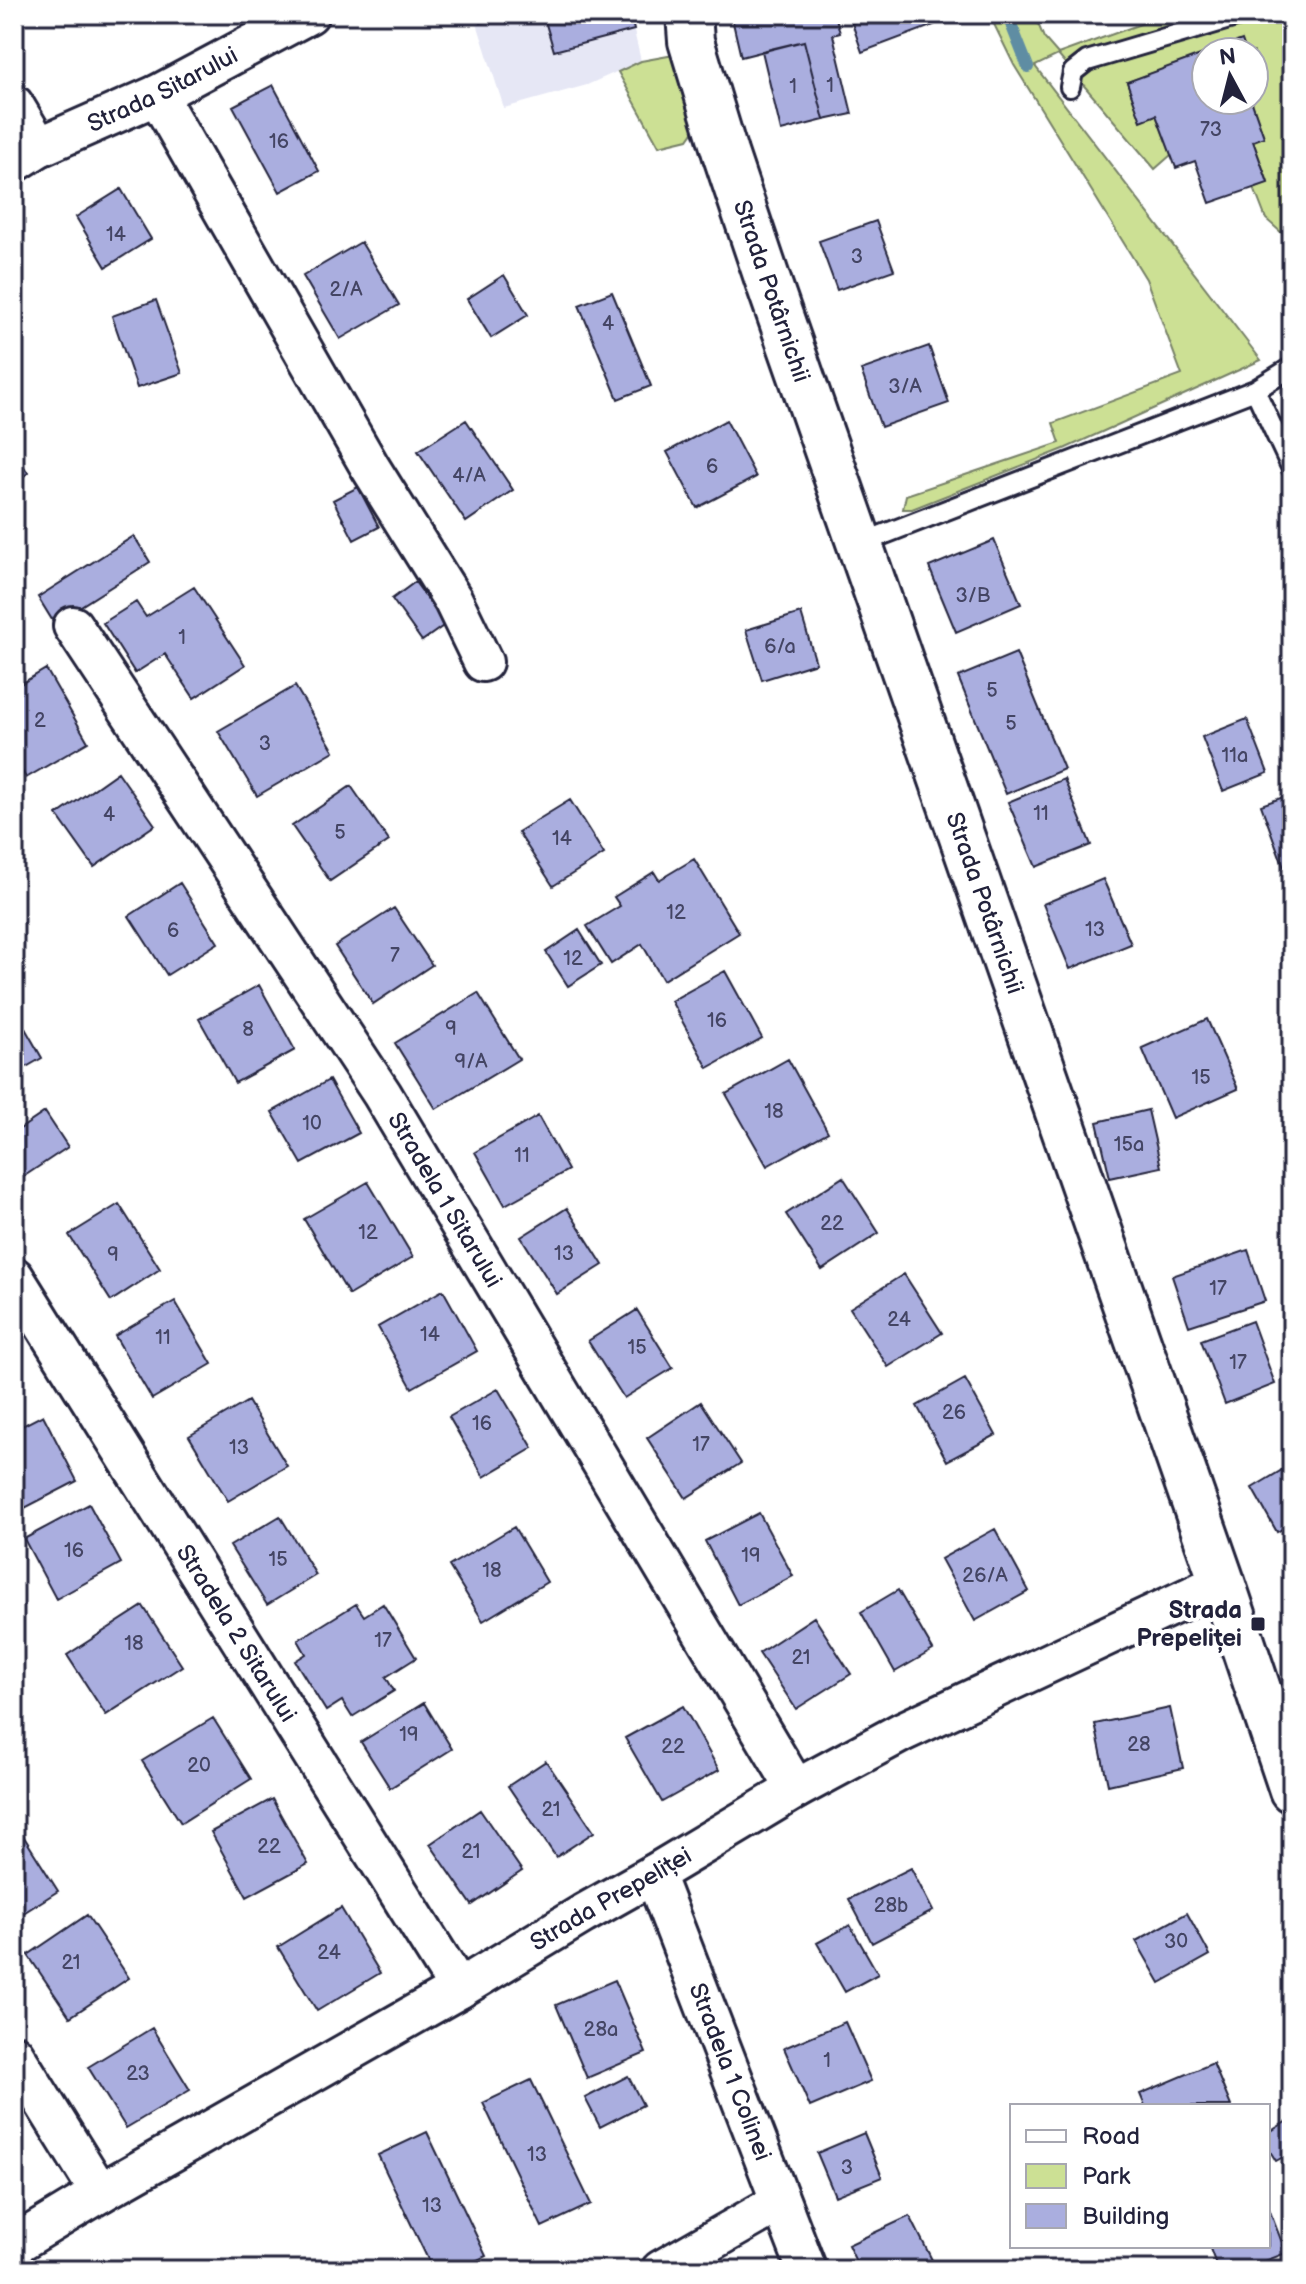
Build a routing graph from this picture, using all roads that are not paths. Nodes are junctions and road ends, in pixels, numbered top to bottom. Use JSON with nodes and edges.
{"nodes":[{"id":1,"x":309,"y":14,"type":"edge"},
{"id":2,"x":689,"y":14,"type":"edge"},
{"id":3,"x":1246,"y":14,"type":"edge"},
{"id":4,"x":1070,"y":87,"type":"dead end"},
{"id":5,"x":157,"y":95,"type":"junction"},
{"id":6,"x":14,"y":105,"type":"edge"},
{"id":7,"x":27,"y":155,"type":"edge"},
{"id":8,"x":1292,"y":367,"type":"edge"},
{"id":9,"x":1255,"y":390,"type":"junction"},
{"id":10,"x":1292,"y":469,"type":"edge"},
{"id":11,"x":859,"y":544,"type":"junction"},
{"id":12,"x":73,"y":626,"type":"dead end"},
{"id":13,"x":483,"y":662,"type":"dead end"},
{"id":14,"x":14,"y":1277,"type":"edge"},
{"id":15,"x":1222,"y":1582,"type":"junction"},
{"id":16,"x":796,"y":1789,"type":"junction"},
{"id":17,"x":1292,"y":1790,"type":"edge"},
{"id":18,"x":654,"y":1874,"type":"junction"},
{"id":19,"x":459,"y":1989,"type":"junction"},
{"id":20,"x":14,"y":2054,"type":"edge"},
{"id":21,"x":100,"y":2193,"type":"junction"},
{"id":22,"x":780,"y":2202,"type":"junction"},
{"id":23,"x":14,"y":2245,"type":"edge"},
{"id":24,"x":661,"y":2270,"type":"edge"},
{"id":25,"x":807,"y":2270,"type":"edge"}],
"edges":[{"from":1,"to":5,"type":"street","name":"Strada Sitarului"},
{"from":2,"to":11,"type":"street","name":"Strada Potârnichii"},
{"from":3,"to":4,"type":"lane"},
{"from":5,"to":7,"type":"street","name":"Strada Sitarului"},
{"from":5,"to":13,"type":"street"},
{"from":6,"to":7,"type":"street"},
{"from":8,"to":9,"type":"lane"},
{"from":9,"to":10,"type":"lane"},
{"from":9,"to":11,"type":"lane"},
{"from":11,"to":15,"type":"street","name":"Strada Potârnichii"},
{"from":12,"to":16,"type":"street","name":"Stradela 1 Sitarului"},
{"from":14,"to":19,"type":"street","name":"Stradela 2 Sitarului"},
{"from":15,"to":16,"type":"street","name":"Strada Prepeliței"},
{"from":15,"to":17,"type":"street","name":"Strada Potârnichii"},
{"from":16,"to":18,"type":"street","name":"Strada Prepeliței"},
{"from":18,"to":19,"type":"street","name":"Strada Prepeliței"},
{"from":18,"to":22,"type":"street","name":"Stradela 1 Colinei"},
{"from":19,"to":21,"type":"street","name":"Strada Prepeliței"},
{"from":20,"to":21,"type":"street"},
{"from":21,"to":23,"type":"street","name":"Strada Prepeliței"},
{"from":22,"to":24,"type":"street"},
{"from":22,"to":25,"type":"street","name":"Stradela 1 Colinei"}]}
